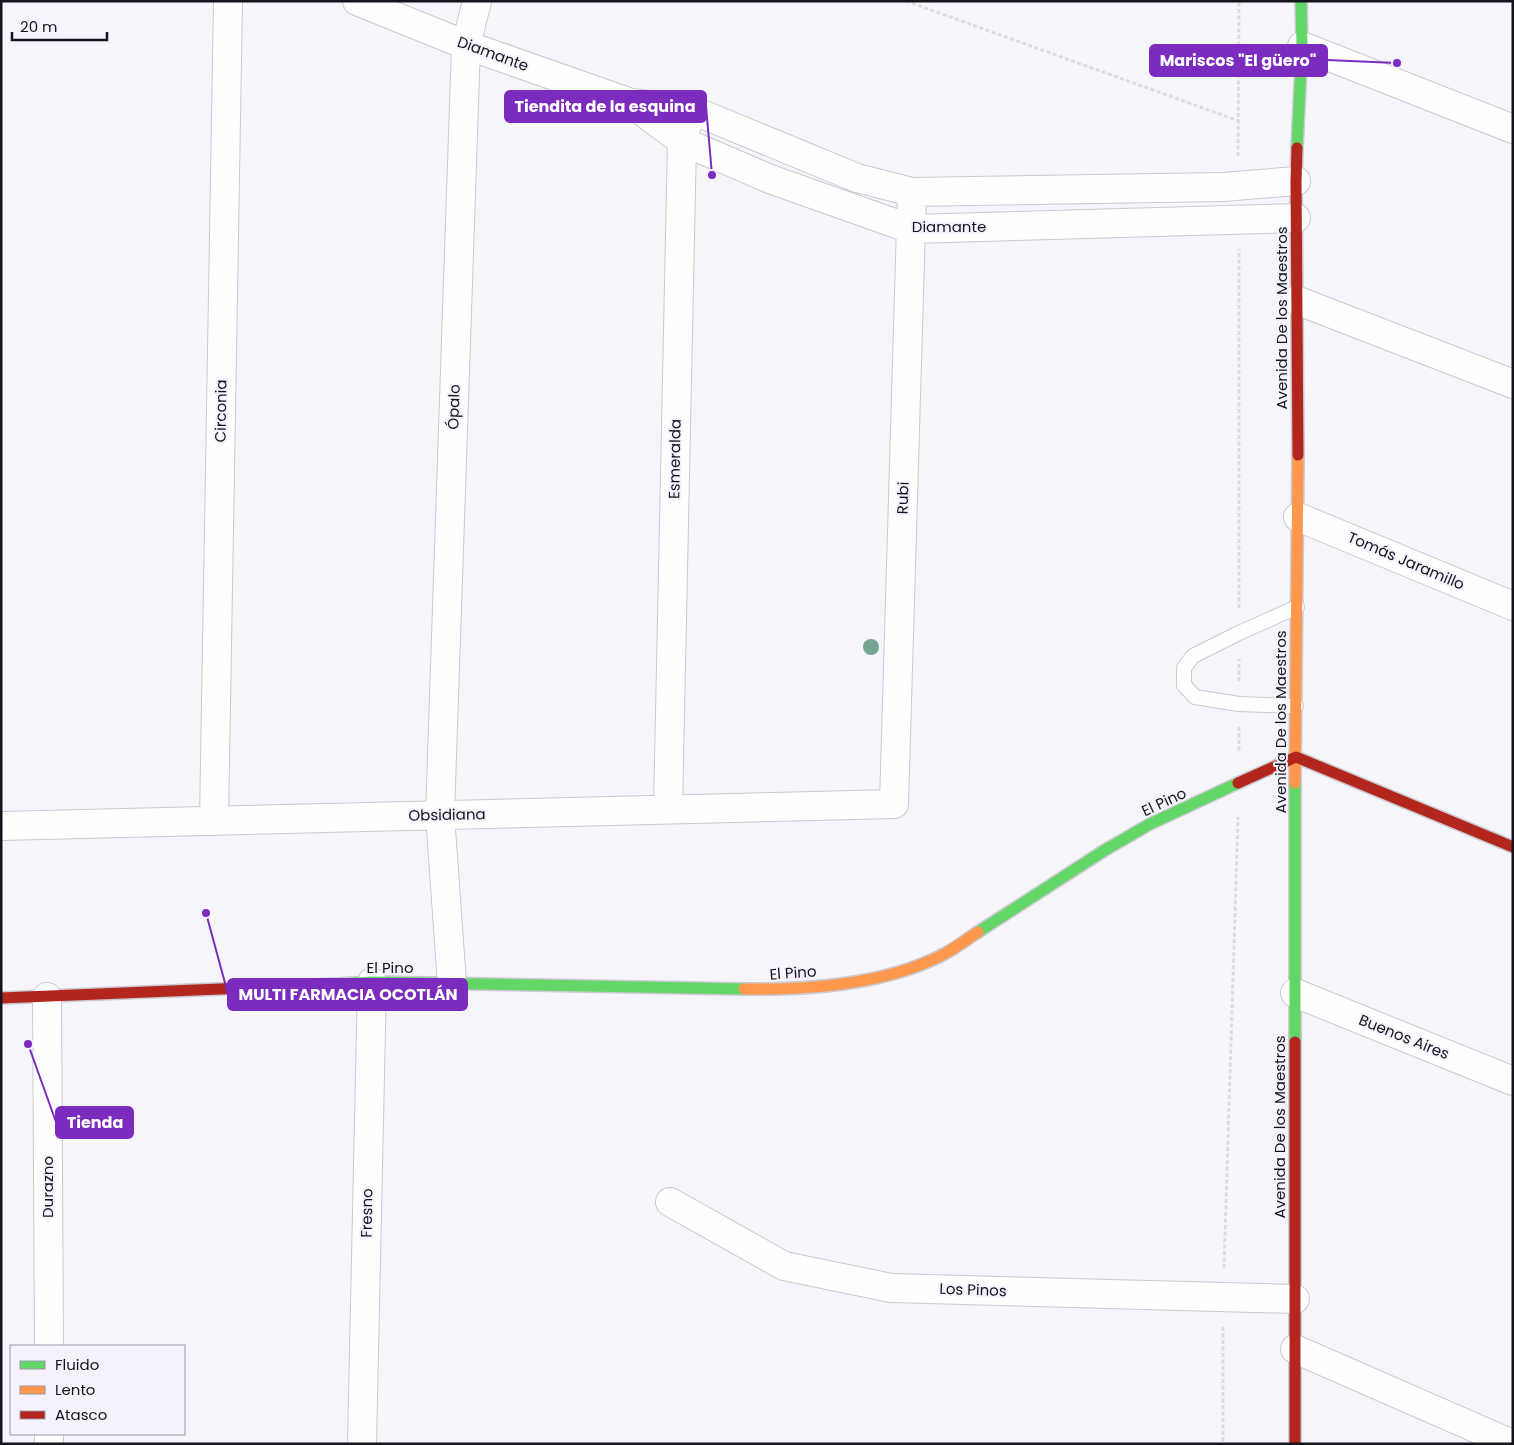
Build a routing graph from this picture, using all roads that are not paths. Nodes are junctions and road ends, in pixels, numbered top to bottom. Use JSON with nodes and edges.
{"nodes":[{"id":1,"x":228,"y":1,"type":"edge"},
{"id":2,"x":357,"y":1,"type":"edge"},
{"id":3,"x":477,"y":1,"type":"edge"},
{"id":4,"x":1301,"y":1,"type":"edge"},
{"id":5,"x":466,"y":45,"type":"junction"},
{"id":6,"x":1302,"y":46,"type":"junction"},
{"id":7,"x":631,"y":103,"type":"junction"},
{"id":8,"x":692,"y":110,"type":"junction"},
{"id":9,"x":1513,"y":129,"type":"edge"},
{"id":10,"x":682,"y":141,"type":"junction"},
{"id":11,"x":1296,"y":182,"type":"junction"},
{"id":12,"x":912,"y":192,"type":"junction"},
{"id":13,"x":1296,"y":218,"type":"junction"},
{"id":14,"x":910,"y":230,"type":"junction"},
{"id":15,"x":1296,"y":300,"type":"junction"},
{"id":16,"x":1513,"y":384,"type":"edge"},
{"id":17,"x":1298,"y":517,"type":"junction"},
{"id":18,"x":1513,"y":606,"type":"edge"},
{"id":19,"x":1297,"y":607,"type":"junction"},
{"id":20,"x":1296,"y":706,"type":"junction"},
{"id":21,"x":1296,"y":757,"type":"junction"},
{"id":22,"x":894,"y":804,"type":"joint"},
{"id":23,"x":668,"y":809,"type":"junction"},
{"id":24,"x":440,"y":815,"type":"junction"},
{"id":25,"x":214,"y":821,"type":"junction"},
{"id":26,"x":1,"y":826,"type":"edge"},
{"id":27,"x":1513,"y":847,"type":"edge"},
{"id":28,"x":372,"y":982,"type":"junction"},
{"id":29,"x":452,"y":984,"type":"junction"},
{"id":30,"x":1295,"y":993,"type":"junction"},
{"id":31,"x":47,"y":997,"type":"junction"},
{"id":32,"x":1,"y":998,"type":"edge"},
{"id":33,"x":1513,"y":1081,"type":"edge"},
{"id":34,"x":670,"y":1202,"type":"dead end"},
{"id":35,"x":1295,"y":1299,"type":"junction"},
{"id":36,"x":49,"y":1345,"type":"edge"},
{"id":37,"x":1295,"y":1349,"type":"junction"},
{"id":38,"x":362,"y":1444,"type":"edge"},
{"id":39,"x":1295,"y":1444,"type":"edge"},
{"id":40,"x":1512,"y":1444,"type":"edge"}],
"edges":[{"from":1,"to":25,"type":"street","name":"Circonia"},
{"from":2,"to":5,"type":"street","name":"Diamante"},
{"from":3,"to":5,"type":"street","name":"Ópalo"},
{"from":4,"to":6,"type":"street","name":"Avenida De los Maestros"},
{"from":5,"to":7,"type":"street","name":"Diamante"},
{"from":5,"to":24,"type":"street","name":"Ópalo"},
{"from":6,"to":9,"type":"street"},
{"from":6,"to":11,"type":"street","name":"Avenida De los Maestros"},
{"from":7,"to":8,"type":"street","name":"Diamante"},
{"from":7,"to":10,"type":"street","name":"Diamante"},
{"from":8,"to":10,"type":"street","name":"Esmeralda"},
{"from":8,"to":12,"type":"street","name":"Diamante"},
{"from":10,"to":14,"type":"street","name":"Diamante"},
{"from":10,"to":23,"type":"street","name":"Esmeralda"},
{"from":11,"to":12,"type":"street","name":"Diamante"},
{"from":11,"to":13,"type":"street","name":"Avenida De los Maestros"},
{"from":12,"to":14,"type":"street","name":"Rubi"},
{"from":13,"to":14,"type":"street","name":"Diamante"},
{"from":13,"to":15,"type":"street","name":"Avenida De los Maestros"},
{"from":14,"to":22,"type":"street","name":"Rubi"},
{"from":15,"to":16,"type":"street"},
{"from":15,"to":17,"type":"street","name":"Avenida De los Maestros"},
{"from":17,"to":18,"type":"street","name":"Tomás Jaramillo"},
{"from":17,"to":19,"type":"street","name":"Avenida De los Maestros"},
{"from":19,"to":20,"type":"street","name":"Avenida De los Maestros"},
{"from":19,"to":20,"type":"lane"},
{"from":20,"to":21,"type":"street","name":"Avenida De los Maestros"},
{"from":21,"to":27,"type":"street"},
{"from":21,"to":29,"type":"street","name":"El Pino"},
{"from":21,"to":30,"type":"street","name":"Avenida De los Maestros"},
{"from":22,"to":23,"type":"street","name":"Obsidiana"},
{"from":23,"to":24,"type":"street","name":"Obsidiana"},
{"from":24,"to":25,"type":"street","name":"Obsidiana"},
{"from":24,"to":29,"type":"street","name":"Ópalo"},
{"from":25,"to":26,"type":"street","name":"Obsidiana"},
{"from":28,"to":29,"type":"street","name":"El Pino"},
{"from":28,"to":31,"type":"street","name":"El Pino"},
{"from":28,"to":38,"type":"street","name":"Fresno"},
{"from":30,"to":33,"type":"street","name":"Buenos Aires"},
{"from":30,"to":35,"type":"street","name":"Avenida De los Maestros"},
{"from":31,"to":32,"type":"street","name":"El Pino"},
{"from":31,"to":36,"type":"street","name":"Durazno"},
{"from":34,"to":35,"type":"street","name":"Los Pinos"},
{"from":35,"to":37,"type":"street","name":"Avenida De los Maestros"},
{"from":37,"to":39,"type":"street","name":"Avenida De los Maestros"},
{"from":37,"to":40,"type":"street"}]}
